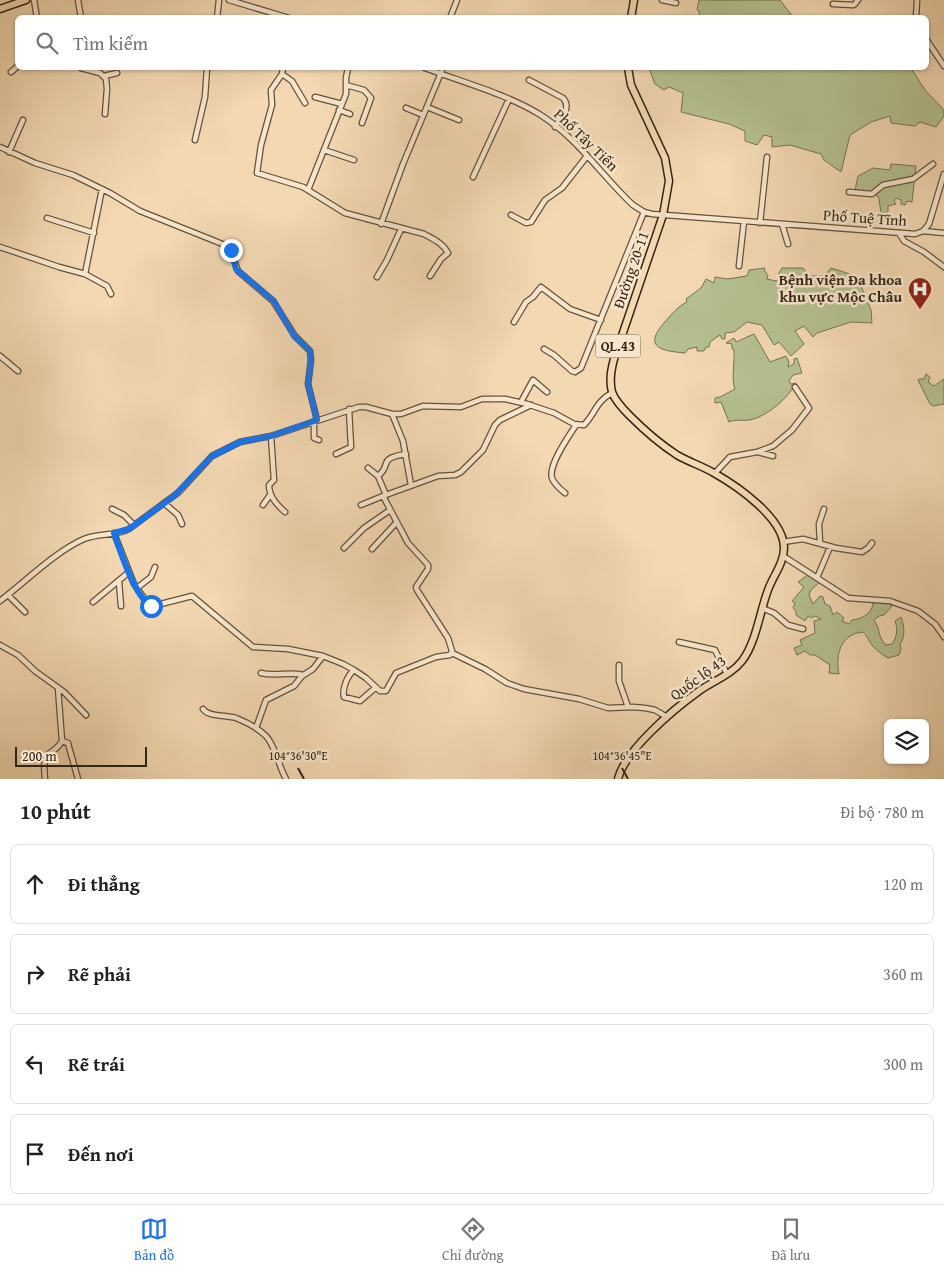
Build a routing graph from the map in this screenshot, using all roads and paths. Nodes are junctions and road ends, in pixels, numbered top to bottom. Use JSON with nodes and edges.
{"nodes":[{"id":1,"x":26,"y":0,"type":"edge"},
{"id":2,"x":34,"y":0,"type":"edge"},
{"id":3,"x":78,"y":0,"type":"edge"},
{"id":4,"x":219,"y":0,"type":"edge"},
{"id":5,"x":229,"y":0,"type":"edge"},
{"id":6,"x":457,"y":0,"type":"edge"},
{"id":7,"x":634,"y":0,"type":"edge"},
{"id":8,"x":662,"y":0,"type":"edge"},
{"id":9,"x":858,"y":0,"type":"edge"},
{"id":10,"x":917,"y":0,"type":"edge"},
{"id":11,"x":676,"y":3,"type":"dead end"},
{"id":12,"x":833,"y":4,"type":"dead end"},
{"id":13,"x":0,"y":9,"type":"edge"},
{"id":14,"x":36,"y":15,"type":"edge"},
{"id":15,"x":80,"y":15,"type":"edge"},
{"id":16,"x":217,"y":15,"type":"edge"},
{"id":17,"x":279,"y":15,"type":"edge"},
{"id":18,"x":451,"y":15,"type":"edge"},
{"id":19,"x":632,"y":15,"type":"edge"},
{"id":20,"x":916,"y":15,"type":"edge"},
{"id":21,"x":929,"y":44,"type":"edge"},
{"id":22,"x":944,"y":66,"type":"edge"},
{"id":23,"x":15,"y":69,"type":"edge"},
{"id":24,"x":90,"y":70,"type":"edge"},
{"id":25,"x":207,"y":70,"type":"edge"},
{"id":26,"x":283,"y":70,"type":"edge"},
{"id":27,"x":348,"y":70,"type":"edge"},
{"id":28,"x":433,"y":70,"type":"edge"},
{"id":29,"x":442,"y":70,"type":"edge"},
{"id":30,"x":628,"y":70,"type":"edge"},
{"id":31,"x":11,"y":72,"type":"dead end"},
{"id":32,"x":117,"y":73,"type":"dead end"},
{"id":33,"x":282,"y":74,"type":"junction"},
{"id":34,"x":441,"y":74,"type":"junction"},
{"id":35,"x":104,"y":76,"type":"junction"},
{"id":36,"x":529,"y":80,"type":"dead end"},
{"id":37,"x":346,"y":85,"type":"junction"},
{"id":38,"x":315,"y":97,"type":"dead end"},
{"id":39,"x":509,"y":100,"type":"junction"},
{"id":40,"x":305,"y":103,"type":"dead end"},
{"id":41,"x":342,"y":104,"type":"junction"},
{"id":42,"x":427,"y":107,"type":"junction"},
{"id":43,"x":406,"y":108,"type":"dead end"},
{"id":44,"x":340,"y":110,"type":"junction"},
{"id":45,"x":105,"y":114,"type":"dead end"},
{"id":46,"x":350,"y":114,"type":"dead end"},
{"id":47,"x":423,"y":115,"type":"junction"},
{"id":48,"x":23,"y":120,"type":"dead end"},
{"id":49,"x":459,"y":120,"type":"dead end"},
{"id":50,"x":362,"y":123,"type":"dead end"},
{"id":51,"x":556,"y":127,"type":"junction"},
{"id":52,"x":196,"y":140,"type":"dead end"},
{"id":53,"x":0,"y":148,"type":"edge"},
{"id":54,"x":324,"y":150,"type":"junction"},
{"id":55,"x":9,"y":152,"type":"junction"},
{"id":56,"x":587,"y":156,"type":"junction"},
{"id":57,"x":767,"y":158,"type":"dead end"},
{"id":58,"x":354,"y":160,"type":"dead end"},
{"id":59,"x":934,"y":164,"type":"dead end"},
{"id":60,"x":944,"y":174,"type":"edge"},
{"id":61,"x":473,"y":177,"type":"dead end"},
{"id":62,"x":102,"y":188,"type":"junction"},
{"id":63,"x":308,"y":190,"type":"junction"},
{"id":64,"x":849,"y":192,"type":"dead end"},
{"id":65,"x":644,"y":212,"type":"junction"},
{"id":66,"x":511,"y":215,"type":"dead end"},
{"id":67,"x":663,"y":215,"type":"junction"},
{"id":68,"x":47,"y":218,"type":"dead end"},
{"id":69,"x":744,"y":222,"type":"junction"},
{"id":70,"x":760,"y":223,"type":"junction"},
{"id":71,"x":381,"y":224,"type":"junction"},
{"id":72,"x":782,"y":224,"type":"junction"},
{"id":73,"x":401,"y":229,"type":"junction"},
{"id":74,"x":923,"y":231,"type":"junction"},
{"id":75,"x":94,"y":233,"type":"junction"},
{"id":76,"x":899,"y":233,"type":"junction"},
{"id":77,"x":944,"y":233,"type":"edge"},
{"id":78,"x":788,"y":244,"type":"dead end"},
{"id":79,"x":0,"y":247,"type":"edge"},
{"id":80,"x":739,"y":266,"type":"dead end"},
{"id":81,"x":944,"y":267,"type":"edge"},
{"id":82,"x":85,"y":274,"type":"junction"},
{"id":83,"x":430,"y":276,"type":"dead end"},
{"id":84,"x":376,"y":278,"type":"dead end"},
{"id":85,"x":111,"y":294,"type":"dead end"},
{"id":86,"x":601,"y":320,"type":"junction"},
{"id":87,"x":514,"y":322,"type":"dead end"},
{"id":88,"x":544,"y":349,"type":"dead end"},
{"id":89,"x":0,"y":356,"type":"edge"},
{"id":90,"x":18,"y":371,"type":"dead end"},
{"id":91,"x":796,"y":387,"type":"dead end"},
{"id":92,"x":546,"y":392,"type":"dead end"},
{"id":93,"x":612,"y":393,"type":"junction"},
{"id":94,"x":521,"y":402,"type":"junction"},
{"id":95,"x":531,"y":405,"type":"junction"},
{"id":96,"x":349,"y":409,"type":"junction"},
{"id":97,"x":392,"y":414,"type":"junction"},
{"id":98,"x":316,"y":421,"type":"junction"},
{"id":99,"x":576,"y":425,"type":"junction"},
{"id":100,"x":271,"y":436,"type":"junction"},
{"id":101,"x":319,"y":440,"type":"dead end"},
{"id":102,"x":757,"y":452,"type":"junction"},
{"id":103,"x":336,"y":454,"type":"dead end"},
{"id":104,"x":406,"y":454,"type":"junction"},
{"id":105,"x":773,"y":456,"type":"dead end"},
{"id":106,"x":368,"y":468,"type":"dead end"},
{"id":107,"x":716,"y":473,"type":"junction"},
{"id":108,"x":378,"y":476,"type":"junction"},
{"id":109,"x":411,"y":485,"type":"junction"},
{"id":110,"x":565,"y":493,"type":"dead end"},
{"id":111,"x":270,"y":495,"type":"junction"},
{"id":112,"x":384,"y":495,"type":"junction"},
{"id":113,"x":164,"y":503,"type":"junction"},
{"id":114,"x":263,"y":505,"type":"dead end"},
{"id":115,"x":361,"y":505,"type":"dead end"},
{"id":116,"x":112,"y":509,"type":"dead end"},
{"id":117,"x":824,"y":509,"type":"dead end"},
{"id":118,"x":390,"y":510,"type":"junction"},
{"id":119,"x":285,"y":512,"type":"dead end"},
{"id":120,"x":397,"y":522,"type":"junction"},
{"id":121,"x":182,"y":524,"type":"dead end"},
{"id":122,"x":134,"y":525,"type":"junction"},
{"id":123,"x":114,"y":533,"type":"junction"},
{"id":124,"x":783,"y":542,"type":"junction"},
{"id":125,"x":820,"y":543,"type":"junction"},
{"id":126,"x":872,"y":543,"type":"dead end"},
{"id":127,"x":830,"y":547,"type":"junction"},
{"id":128,"x":344,"y":548,"type":"dead end"},
{"id":129,"x":372,"y":549,"type":"dead end"},
{"id":130,"x":783,"y":556,"type":"junction"},
{"id":131,"x":155,"y":566,"type":"dead end"},
{"id":132,"x":129,"y":572,"type":"junction"},
{"id":133,"x":817,"y":578,"type":"junction"},
{"id":134,"x":119,"y":582,"type":"junction"},
{"id":135,"x":137,"y":588,"type":"junction"},
{"id":136,"x":8,"y":595,"type":"junction"},
{"id":137,"x":0,"y":601,"type":"edge"},
{"id":138,"x":94,"y":602,"type":"dead end"},
{"id":139,"x":122,"y":606,"type":"dead end"},
{"id":140,"x":762,"y":608,"type":"junction"},
{"id":141,"x":25,"y":612,"type":"dead end"},
{"id":142,"x":803,"y":629,"type":"dead end"},
{"id":143,"x":944,"y":638,"type":"edge"},
{"id":144,"x":679,"y":642,"type":"dead end"},
{"id":145,"x":0,"y":645,"type":"edge"},
{"id":146,"x":452,"y":653,"type":"junction"},
{"id":147,"x":323,"y":656,"type":"junction"},
{"id":148,"x":619,"y":665,"type":"dead end"},
{"id":149,"x":354,"y":670,"type":"junction"},
{"id":150,"x":261,"y":673,"type":"dead end"},
{"id":151,"x":727,"y":674,"type":"junction"},
{"id":152,"x":303,"y":675,"type":"junction"},
{"id":153,"x":58,"y":688,"type":"junction"},
{"id":154,"x":375,"y":688,"type":"junction"},
{"id":155,"x":628,"y":707,"type":"junction"},
{"id":156,"x":203,"y":708,"type":"dead end"},
{"id":157,"x":86,"y":715,"type":"dead end"},
{"id":158,"x":667,"y":717,"type":"junction"},
{"id":159,"x":256,"y":728,"type":"junction"},
{"id":160,"x":62,"y":741,"type":"junction"},
{"id":161,"x":45,"y":779,"type":"edge"},
{"id":162,"x":78,"y":779,"type":"edge"},
{"id":163,"x":286,"y":779,"type":"edge"},
{"id":164,"x":618,"y":779,"type":"edge"}],
"edges":[{"from":1,"to":13,"type":"highway"},
{"from":2,"to":14,"type":"street"},
{"from":3,"to":15,"type":"street"},
{"from":4,"to":16,"type":"street"},
{"from":5,"to":17,"type":"street"},
{"from":6,"to":18,"type":"street"},
{"from":7,"to":19,"type":"highway"},
{"from":8,"to":11,"type":"street"},
{"from":9,"to":12,"type":"street"},
{"from":10,"to":20,"type":"street"},
{"from":21,"to":22,"type":"street"},
{"from":23,"to":31,"type":"street"},
{"from":24,"to":35,"type":"street"},
{"from":25,"to":52,"type":"street"},
{"from":26,"to":33,"type":"street"},
{"from":27,"to":37,"type":"street"},
{"from":28,"to":34,"type":"street","name":"Phố Tây Tiến"},
{"from":29,"to":34,"type":"street"},
{"from":30,"to":67,"type":"highway","name":"Đường 20-11","number":"QL.43"},
{"from":32,"to":35,"type":"street"},
{"from":33,"to":40,"type":"street"},
{"from":33,"to":63,"type":"street"},
{"from":34,"to":39,"type":"street","name":"Phố Tây Tiến"},
{"from":34,"to":42,"type":"street"},
{"from":35,"to":45,"type":"street"},
{"from":36,"to":51,"type":"street"},
{"from":37,"to":41,"type":"street"},
{"from":37,"to":50,"type":"street"},
{"from":38,"to":41,"type":"street"},
{"from":39,"to":51,"type":"street","name":"Phố Tây Tiến"},
{"from":39,"to":61,"type":"street"},
{"from":41,"to":44,"type":"street"},
{"from":42,"to":47,"type":"street"},
{"from":42,"to":49,"type":"street"},
{"from":43,"to":47,"type":"street"},
{"from":44,"to":46,"type":"street"},
{"from":44,"to":54,"type":"street"},
{"from":47,"to":71,"type":"street"},
{"from":48,"to":55,"type":"street"},
{"from":51,"to":56,"type":"street","name":"Phố Tây Tiến"},
{"from":53,"to":55,"type":"street"},
{"from":54,"to":58,"type":"street"},
{"from":54,"to":63,"type":"street"},
{"from":55,"to":62,"type":"street"},
{"from":56,"to":65,"type":"street","name":"Phố Tây Tiến"},
{"from":56,"to":66,"type":"street"},
{"from":57,"to":70,"type":"street"},
{"from":59,"to":64,"type":"street"},
{"from":60,"to":74,"type":"street","name":"Phố Tuệ Tĩnh"},
{"from":62,"to":75,"type":"street"},
{"from":62,"to":98,"type":"street"},
{"from":63,"to":71,"type":"street"},
{"from":65,"to":67,"type":"street"},
{"from":65,"to":86,"type":"street"},
{"from":67,"to":69,"type":"street"},
{"from":67,"to":93,"type":"highway","name":"Đường 20-11","number":"QL.43"},
{"from":68,"to":75,"type":"street"},
{"from":69,"to":70,"type":"street"},
{"from":69,"to":80,"type":"street"},
{"from":70,"to":72,"type":"street"},
{"from":71,"to":73,"type":"street"},
{"from":72,"to":76,"type":"street","name":"Phố Tuệ Tĩnh"},
{"from":72,"to":78,"type":"street"},
{"from":73,"to":83,"type":"street"},
{"from":73,"to":84,"type":"street"},
{"from":74,"to":76,"type":"street","name":"Phố Tuệ Tĩnh"},
{"from":74,"to":77,"type":"street"},
{"from":75,"to":82,"type":"street"},
{"from":76,"to":81,"type":"street"},
{"from":79,"to":82,"type":"street"},
{"from":82,"to":85,"type":"street"},
{"from":86,"to":87,"type":"street"},
{"from":86,"to":88,"type":"street"},
{"from":89,"to":90,"type":"street"},
{"from":91,"to":102,"type":"street"},
{"from":92,"to":94,"type":"street"},
{"from":93,"to":99,"type":"street"},
{"from":93,"to":107,"type":"highway"},
{"from":94,"to":95,"type":"street"},
{"from":94,"to":97,"type":"street"},
{"from":95,"to":99,"type":"street"},
{"from":95,"to":109,"type":"street"},
{"from":96,"to":97,"type":"street"},
{"from":96,"to":98,"type":"street"},
{"from":96,"to":103,"type":"street"},
{"from":97,"to":104,"type":"street"},
{"from":98,"to":100,"type":"street"},
{"from":98,"to":101,"type":"street"},
{"from":99,"to":110,"type":"street"},
{"from":100,"to":111,"type":"street"},
{"from":100,"to":113,"type":"street"},
{"from":102,"to":105,"type":"street"},
{"from":102,"to":107,"type":"street"},
{"from":104,"to":108,"type":"street"},
{"from":104,"to":109,"type":"street"},
{"from":106,"to":108,"type":"street"},
{"from":107,"to":124,"type":"highway"},
{"from":108,"to":112,"type":"street"},
{"from":109,"to":112,"type":"street"},
{"from":111,"to":114,"type":"street"},
{"from":111,"to":119,"type":"street"},
{"from":112,"to":115,"type":"street"},
{"from":112,"to":118,"type":"street"},
{"from":113,"to":121,"type":"street"},
{"from":113,"to":122,"type":"street"},
{"from":116,"to":122,"type":"street"},
{"from":117,"to":125,"type":"street"},
{"from":118,"to":120,"type":"street"},
{"from":118,"to":128,"type":"street"},
{"from":120,"to":129,"type":"street"},
{"from":120,"to":146,"type":"street"},
{"from":122,"to":123,"type":"street"},
{"from":123,"to":132,"type":"street"},
{"from":123,"to":136,"type":"street"},
{"from":124,"to":125,"type":"street"},
{"from":124,"to":130,"type":"highway"},
{"from":125,"to":127,"type":"street"},
{"from":126,"to":127,"type":"street"},
{"from":127,"to":133,"type":"street"},
{"from":130,"to":133,"type":"street"},
{"from":130,"to":140,"type":"highway","name":"Quốc lộ 43"},
{"from":131,"to":135,"type":"street"},
{"from":132,"to":134,"type":"street"},
{"from":132,"to":135,"type":"street"},
{"from":133,"to":143,"type":"street"},
{"from":134,"to":138,"type":"street"},
{"from":134,"to":139,"type":"street"},
{"from":135,"to":147,"type":"street"},
{"from":136,"to":137,"type":"street"},
{"from":136,"to":141,"type":"street"},
{"from":140,"to":142,"type":"street"},
{"from":140,"to":151,"type":"highway","name":"Quốc lộ 43"},
{"from":144,"to":151,"type":"street"},
{"from":145,"to":153,"type":"street"},
{"from":146,"to":154,"type":"street"},
{"from":146,"to":155,"type":"street"},
{"from":147,"to":149,"type":"street"},
{"from":147,"to":152,"type":"street"},
{"from":148,"to":155,"type":"street"},
{"from":149,"to":154,"type":"street"},
{"from":149,"to":154,"type":"street"},
{"from":150,"to":152,"type":"street"},
{"from":151,"to":158,"type":"highway","name":"Quốc lộ 43"},
{"from":152,"to":159,"type":"street"},
{"from":153,"to":157,"type":"street"},
{"from":153,"to":160,"type":"street"},
{"from":155,"to":158,"type":"street"},
{"from":156,"to":159,"type":"street"},
{"from":158,"to":164,"type":"highway","name":"Quốc lộ 43"},
{"from":159,"to":163,"type":"street"},
{"from":160,"to":161,"type":"street"},
{"from":160,"to":162,"type":"street"}]}
